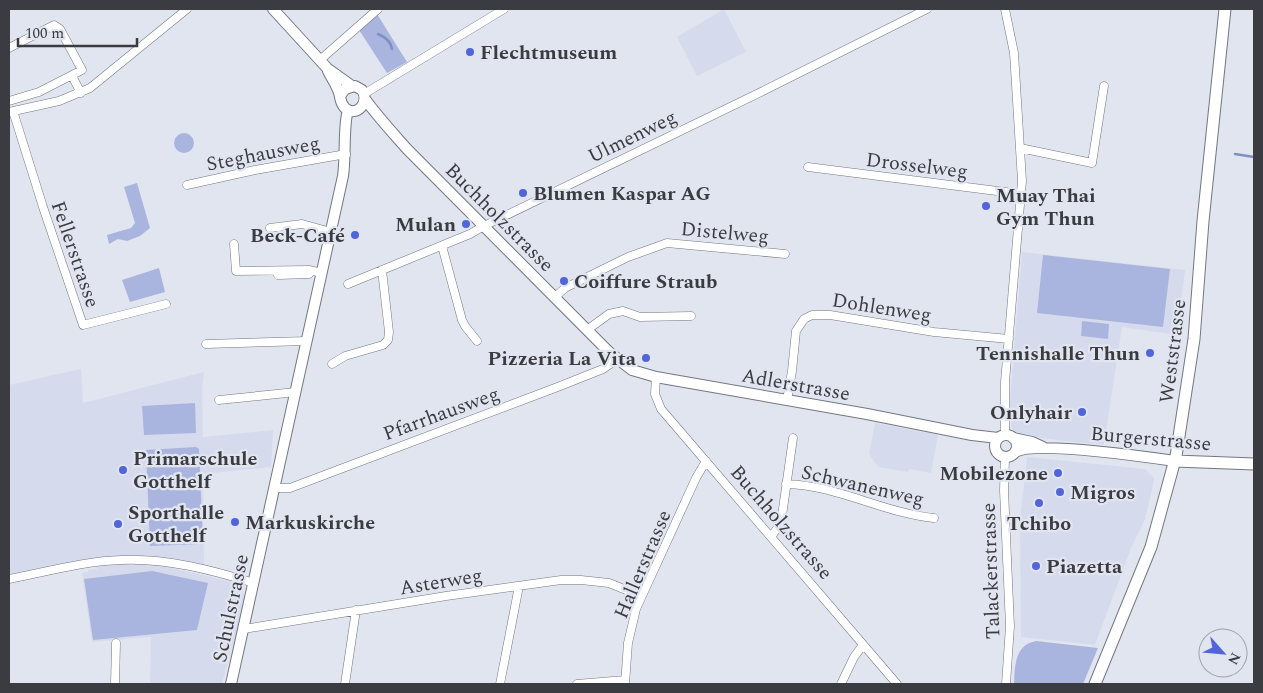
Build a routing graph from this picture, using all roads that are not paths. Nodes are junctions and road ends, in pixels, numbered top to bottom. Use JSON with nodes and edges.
{"nodes":[{"id":1,"x":186,"y":9,"type":"edge"},
{"id":2,"x":273,"y":9,"type":"edge"},
{"id":3,"x":378,"y":9,"type":"edge"},
{"id":4,"x":504,"y":9,"type":"edge"},
{"id":5,"x":927,"y":9,"type":"edge"},
{"id":6,"x":1005,"y":9,"type":"edge"},
{"id":7,"x":1225,"y":9,"type":"edge"},
{"id":8,"x":9,"y":48,"type":"edge"},
{"id":9,"x":323,"y":64,"type":"junction"},
{"id":10,"x":72,"y":76,"type":"junction"},
{"id":11,"x":352,"y":86,"type":"junction"},
{"id":12,"x":1104,"y":86,"type":"dead end"},
{"id":13,"x":81,"y":93,"type":"junction"},
{"id":14,"x":340,"y":96,"type":"junction"},
{"id":15,"x":365,"y":96,"type":"junction"},
{"id":16,"x":9,"y":102,"type":"edge"},
{"id":17,"x":353,"y":109,"type":"junction"},
{"id":18,"x":11,"y":111,"type":"edge"},
{"id":19,"x":380,"y":120,"type":"junction"},
{"id":20,"x":1020,"y":148,"type":"junction"},
{"id":21,"x":346,"y":154,"type":"junction"},
{"id":22,"x":808,"y":167,"type":"dead end"},
{"id":23,"x":187,"y":185,"type":"dead end"},
{"id":24,"x":1021,"y":194,"type":"junction"},
{"id":25,"x":484,"y":226,"type":"junction"},
{"id":26,"x":270,"y":228,"type":"dead end"},
{"id":27,"x":331,"y":232,"type":"junction"},
{"id":28,"x":234,"y":244,"type":"dead end"},
{"id":29,"x":442,"y":246,"type":"junction"},
{"id":30,"x":784,"y":254,"type":"dead end"},
{"id":31,"x":382,"y":270,"type":"junction"},
{"id":32,"x":319,"y":272,"type":"junction"},
{"id":33,"x":232,"y":276,"type":"dead end"},
{"id":34,"x":348,"y":284,"type":"dead end"},
{"id":35,"x":555,"y":297,"type":"junction"},
{"id":36,"x":166,"y":304,"type":"dead end"},
{"id":37,"x":691,"y":316,"type":"dead end"},
{"id":38,"x":588,"y":330,"type":"junction"},
{"id":39,"x":1009,"y":339,"type":"junction"},
{"id":40,"x":307,"y":341,"type":"junction"},
{"id":41,"x":477,"y":341,"type":"dead end"},
{"id":42,"x":206,"y":344,"type":"dead end"},
{"id":43,"x":617,"y":359,"type":"junction"},
{"id":44,"x":332,"y":364,"type":"dead end"},
{"id":45,"x":656,"y":377,"type":"junction"},
{"id":46,"x":296,"y":392,"type":"junction"},
{"id":47,"x":219,"y":400,"type":"dead end"},
{"id":48,"x":787,"y":400,"type":"junction"},
{"id":49,"x":972,"y":435,"type":"junction"},
{"id":50,"x":1005,"y":437,"type":"junction"},
{"id":51,"x":793,"y":438,"type":"dead end"},
{"id":52,"x":1044,"y":447,"type":"junction"},
{"id":53,"x":996,"y":451,"type":"junction"},
{"id":54,"x":1016,"y":452,"type":"junction"},
{"id":55,"x":1006,"y":457,"type":"junction"},
{"id":56,"x":706,"y":461,"type":"junction"},
{"id":57,"x":1175,"y":461,"type":"junction"},
{"id":58,"x":1254,"y":464,"type":"edge"},
{"id":59,"x":786,"y":484,"type":"junction"},
{"id":60,"x":274,"y":488,"type":"junction"},
{"id":61,"x":934,"y":518,"type":"dead end"},
{"id":62,"x":771,"y":537,"type":"junction"},
{"id":63,"x":9,"y":579,"type":"edge"},
{"id":64,"x":254,"y":583,"type":"junction"},
{"id":65,"x":519,"y":586,"type":"junction"},
{"id":66,"x":641,"y":596,"type":"junction"},
{"id":67,"x":356,"y":610,"type":"junction"},
{"id":68,"x":244,"y":629,"type":"junction"},
{"id":69,"x":116,"y":643,"type":"dead end"},
{"id":70,"x":863,"y":645,"type":"junction"},
{"id":71,"x":625,"y":682,"type":"edge"},
{"id":72,"x":115,"y":684,"type":"edge"},
{"id":73,"x":231,"y":684,"type":"edge"},
{"id":74,"x":345,"y":684,"type":"edge"},
{"id":75,"x":500,"y":684,"type":"edge"},
{"id":76,"x":577,"y":684,"type":"edge"},
{"id":77,"x":841,"y":684,"type":"edge"},
{"id":78,"x":897,"y":684,"type":"edge"},
{"id":79,"x":1006,"y":684,"type":"edge"},
{"id":80,"x":1094,"y":684,"type":"edge"}],
"edges":[{"from":1,"to":13,"type":"street"},
{"from":2,"to":9,"type":"street"},
{"from":3,"to":9,"type":"street"},
{"from":4,"to":15,"type":"street"},
{"from":5,"to":25,"type":"street","name":"Ulmenweg"},
{"from":6,"to":20,"type":"street"},
{"from":7,"to":57,"type":"main road","name":"Weststrasse"},
{"from":8,"to":10,"type":"street"},
{"from":9,"to":11,"type":"street"},
{"from":9,"to":14,"type":"street"},
{"from":10,"to":13,"type":"street"},
{"from":10,"to":16,"type":"street"},
{"from":11,"to":14,"type":"street"},
{"from":11,"to":15,"type":"street"},
{"from":12,"to":20,"type":"street"},
{"from":13,"to":18,"type":"street"},
{"from":14,"to":17,"type":"street"},
{"from":15,"to":17,"type":"street"},
{"from":15,"to":19,"type":"street","name":"Buchholzstrasse"},
{"from":17,"to":19,"type":"street","name":"Buchholzstrasse"},
{"from":17,"to":21,"type":"street","name":"Schulstrasse"},
{"from":18,"to":36,"type":"street","name":"Fellerstrasse"},
{"from":19,"to":25,"type":"street","name":"Buchholzstrasse"},
{"from":20,"to":24,"type":"street"},
{"from":21,"to":23,"type":"street","name":"Steghausweg"},
{"from":21,"to":27,"type":"street","name":"Schulstrasse"},
{"from":22,"to":24,"type":"street","name":"Drosselweg"},
{"from":24,"to":39,"type":"street"},
{"from":25,"to":29,"type":"street","name":"Ulmenweg"},
{"from":25,"to":35,"type":"street","name":"Buchholzstrasse"},
{"from":26,"to":27,"type":"street"},
{"from":27,"to":32,"type":"street","name":"Schulstrasse"},
{"from":28,"to":32,"type":"street"},
{"from":29,"to":31,"type":"street","name":"Ulmenweg"},
{"from":29,"to":41,"type":"street"},
{"from":30,"to":35,"type":"street","name":"Distelweg"},
{"from":31,"to":34,"type":"street","name":"Ulmenweg"},
{"from":31,"to":44,"type":"street"},
{"from":32,"to":33,"type":"street"},
{"from":32,"to":40,"type":"street","name":"Schulstrasse"},
{"from":35,"to":38,"type":"street","name":"Buchholzstrasse"},
{"from":37,"to":38,"type":"street"},
{"from":38,"to":43,"type":"street","name":"Buchholzstrasse"},
{"from":39,"to":48,"type":"street","name":"Dohlenweg"},
{"from":39,"to":50,"type":"street"},
{"from":40,"to":42,"type":"street"},
{"from":40,"to":46,"type":"street","name":"Schulstrasse"},
{"from":43,"to":45,"type":"street","name":"Adlerstrasse"},
{"from":43,"to":60,"type":"street","name":"Pfarrhausweg"},
{"from":45,"to":48,"type":"street","name":"Adlerstrasse"},
{"from":45,"to":56,"type":"street","name":"Buchholzstrasse"},
{"from":46,"to":47,"type":"street"},
{"from":46,"to":60,"type":"street","name":"Schulstrasse"},
{"from":48,"to":49,"type":"street","name":"Adlerstrasse"},
{"from":49,"to":50,"type":"street","name":"Adlerstrasse"},
{"from":49,"to":53,"type":"street","name":"Adlerstrasse"},
{"from":50,"to":52,"type":"street","name":"Burgerstrasse"},
{"from":50,"to":53,"type":"street"},
{"from":50,"to":54,"type":"street"},
{"from":51,"to":59,"type":"street"},
{"from":52,"to":54,"type":"street","name":"Burgerstrasse"},
{"from":52,"to":57,"type":"street","name":"Burgerstrasse"},
{"from":53,"to":55,"type":"street"},
{"from":54,"to":55,"type":"street"},
{"from":55,"to":79,"type":"street","name":"Talackerstrasse"},
{"from":56,"to":62,"type":"street","name":"Buchholzstrasse"},
{"from":56,"to":66,"type":"street","name":"Hallerstrasse"},
{"from":57,"to":58,"type":"main road","name":"Burgerstrasse"},
{"from":57,"to":80,"type":"main road","name":"Weststrasse"},
{"from":59,"to":61,"type":"street","name":"Schwanenweg"},
{"from":59,"to":62,"type":"street"},
{"from":60,"to":64,"type":"street","name":"Schulstrasse"},
{"from":62,"to":70,"type":"street","name":"Buchholzstrasse"},
{"from":63,"to":64,"type":"street"},
{"from":64,"to":68,"type":"street","name":"Schulstrasse"},
{"from":65,"to":66,"type":"street","name":"Asterweg"},
{"from":65,"to":67,"type":"street","name":"Asterweg"},
{"from":65,"to":75,"type":"street"},
{"from":66,"to":71,"type":"street","name":"Hallerstrasse"},
{"from":67,"to":68,"type":"street","name":"Asterweg"},
{"from":67,"to":74,"type":"street"},
{"from":68,"to":73,"type":"street","name":"Schulstrasse"},
{"from":69,"to":72,"type":"street"},
{"from":70,"to":77,"type":"street"},
{"from":70,"to":78,"type":"street","name":"Buchholzstrasse"},
{"from":71,"to":76,"type":"street"}]}
